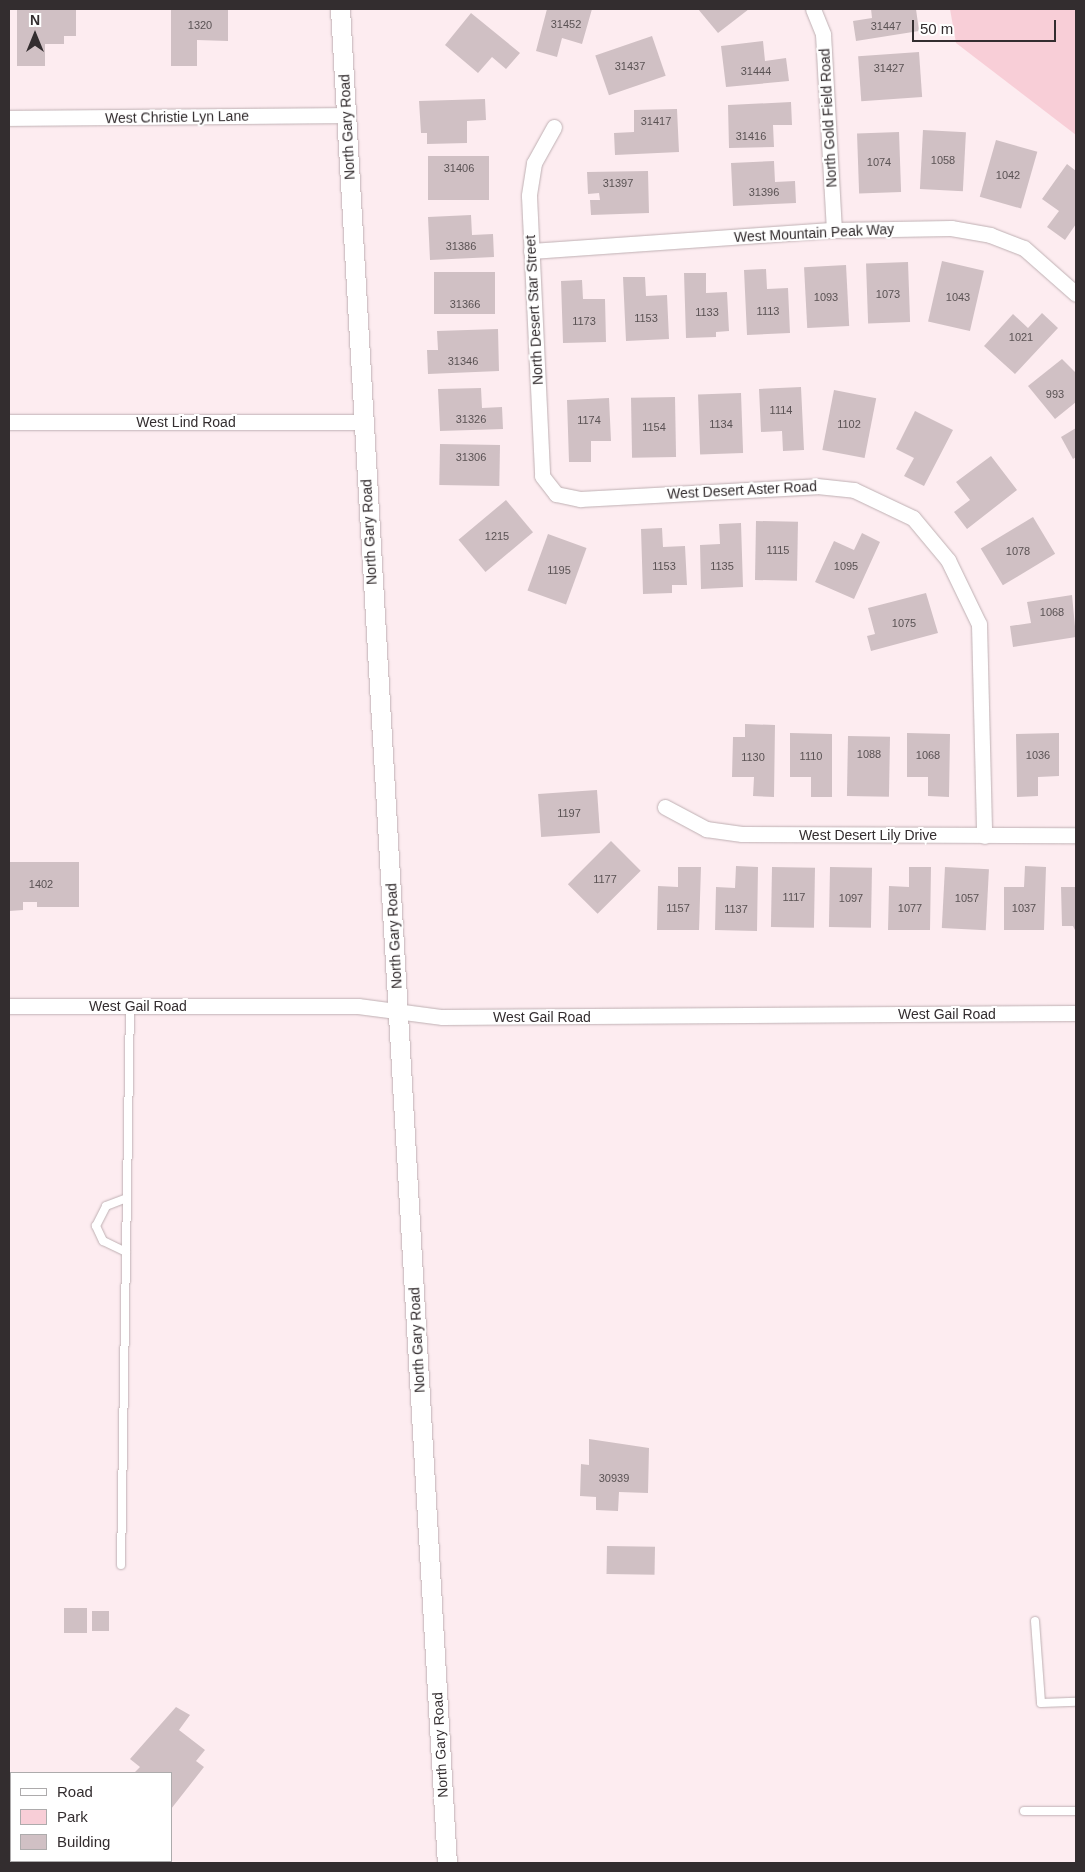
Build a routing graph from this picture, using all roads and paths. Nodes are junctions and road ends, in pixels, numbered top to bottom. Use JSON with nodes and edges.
{"nodes":[{"id":1,"x":340,"y":9,"type":"edge"},
{"id":2,"x":813,"y":9,"type":"edge"},
{"id":3,"x":346,"y":115,"type":"junction"},
{"id":4,"x":9,"y":118,"type":"edge"},
{"id":5,"x":554,"y":127,"type":"dead end"},
{"id":6,"x":834,"y":230,"type":"junction"},
{"id":7,"x":531,"y":251,"type":"junction"},
{"id":8,"x":1076,"y":294,"type":"edge"},
{"id":9,"x":9,"y":422,"type":"edge"},
{"id":10,"x":362,"y":422,"type":"junction"},
{"id":11,"x":556,"y":494,"type":"joint"},
{"id":12,"x":665,"y":807,"type":"dead end"},
{"id":13,"x":1076,"y":835,"type":"edge"},
{"id":14,"x":984,"y":836,"type":"junction"},
{"id":15,"x":9,"y":1006,"type":"edge"},
{"id":16,"x":130,"y":1006,"type":"junction"},
{"id":17,"x":398,"y":1011,"type":"junction"},
{"id":18,"x":1076,"y":1014,"type":"edge"},
{"id":19,"x":127,"y":1198,"type":"junction"},
{"id":20,"x":126,"y":1252,"type":"junction"},
{"id":21,"x":121,"y":1565,"type":"dead end"},
{"id":22,"x":1035,"y":1621,"type":"dead end"},
{"id":23,"x":1076,"y":1702,"type":"edge"},
{"id":24,"x":1024,"y":1811,"type":"dead end"},
{"id":25,"x":1076,"y":1811,"type":"edge"},
{"id":26,"x":447,"y":1863,"type":"edge"}],
"edges":[{"from":1,"to":3,"type":"street","name":"North Gary Road"},
{"from":2,"to":6,"type":"street","name":"North Gold Field Road"},
{"from":3,"to":4,"type":"street","name":"West Christie Lyn Lane"},
{"from":3,"to":10,"type":"street","name":"North Gary Road"},
{"from":5,"to":7,"type":"street","name":"North Desert Star Street"},
{"from":6,"to":7,"type":"street","name":"West Mountain Peak Way"},
{"from":6,"to":8,"type":"street","name":"West Mountain Peak Way"},
{"from":7,"to":11,"type":"street","name":"North Desert Star Street"},
{"from":9,"to":10,"type":"street","name":"West Lind Road"},
{"from":10,"to":17,"type":"street","name":"North Gary Road"},
{"from":11,"to":14,"type":"street","name":"West Desert Aster Road"},
{"from":12,"to":14,"type":"street","name":"West Desert Lily Drive"},
{"from":13,"to":14,"type":"street","name":"West Desert Lily Drive"},
{"from":15,"to":16,"type":"street","name":"West Gail Road"},
{"from":16,"to":17,"type":"street","name":"West Gail Road"},
{"from":16,"to":19,"type":"lane"},
{"from":17,"to":18,"type":"street","name":"West Gail Road"},
{"from":17,"to":26,"type":"street","name":"North Gary Road"},
{"from":19,"to":20,"type":"lane"},
{"from":19,"to":20,"type":"lane"},
{"from":20,"to":21,"type":"lane"},
{"from":22,"to":23,"type":"lane"},
{"from":24,"to":25,"type":"lane"}]}
